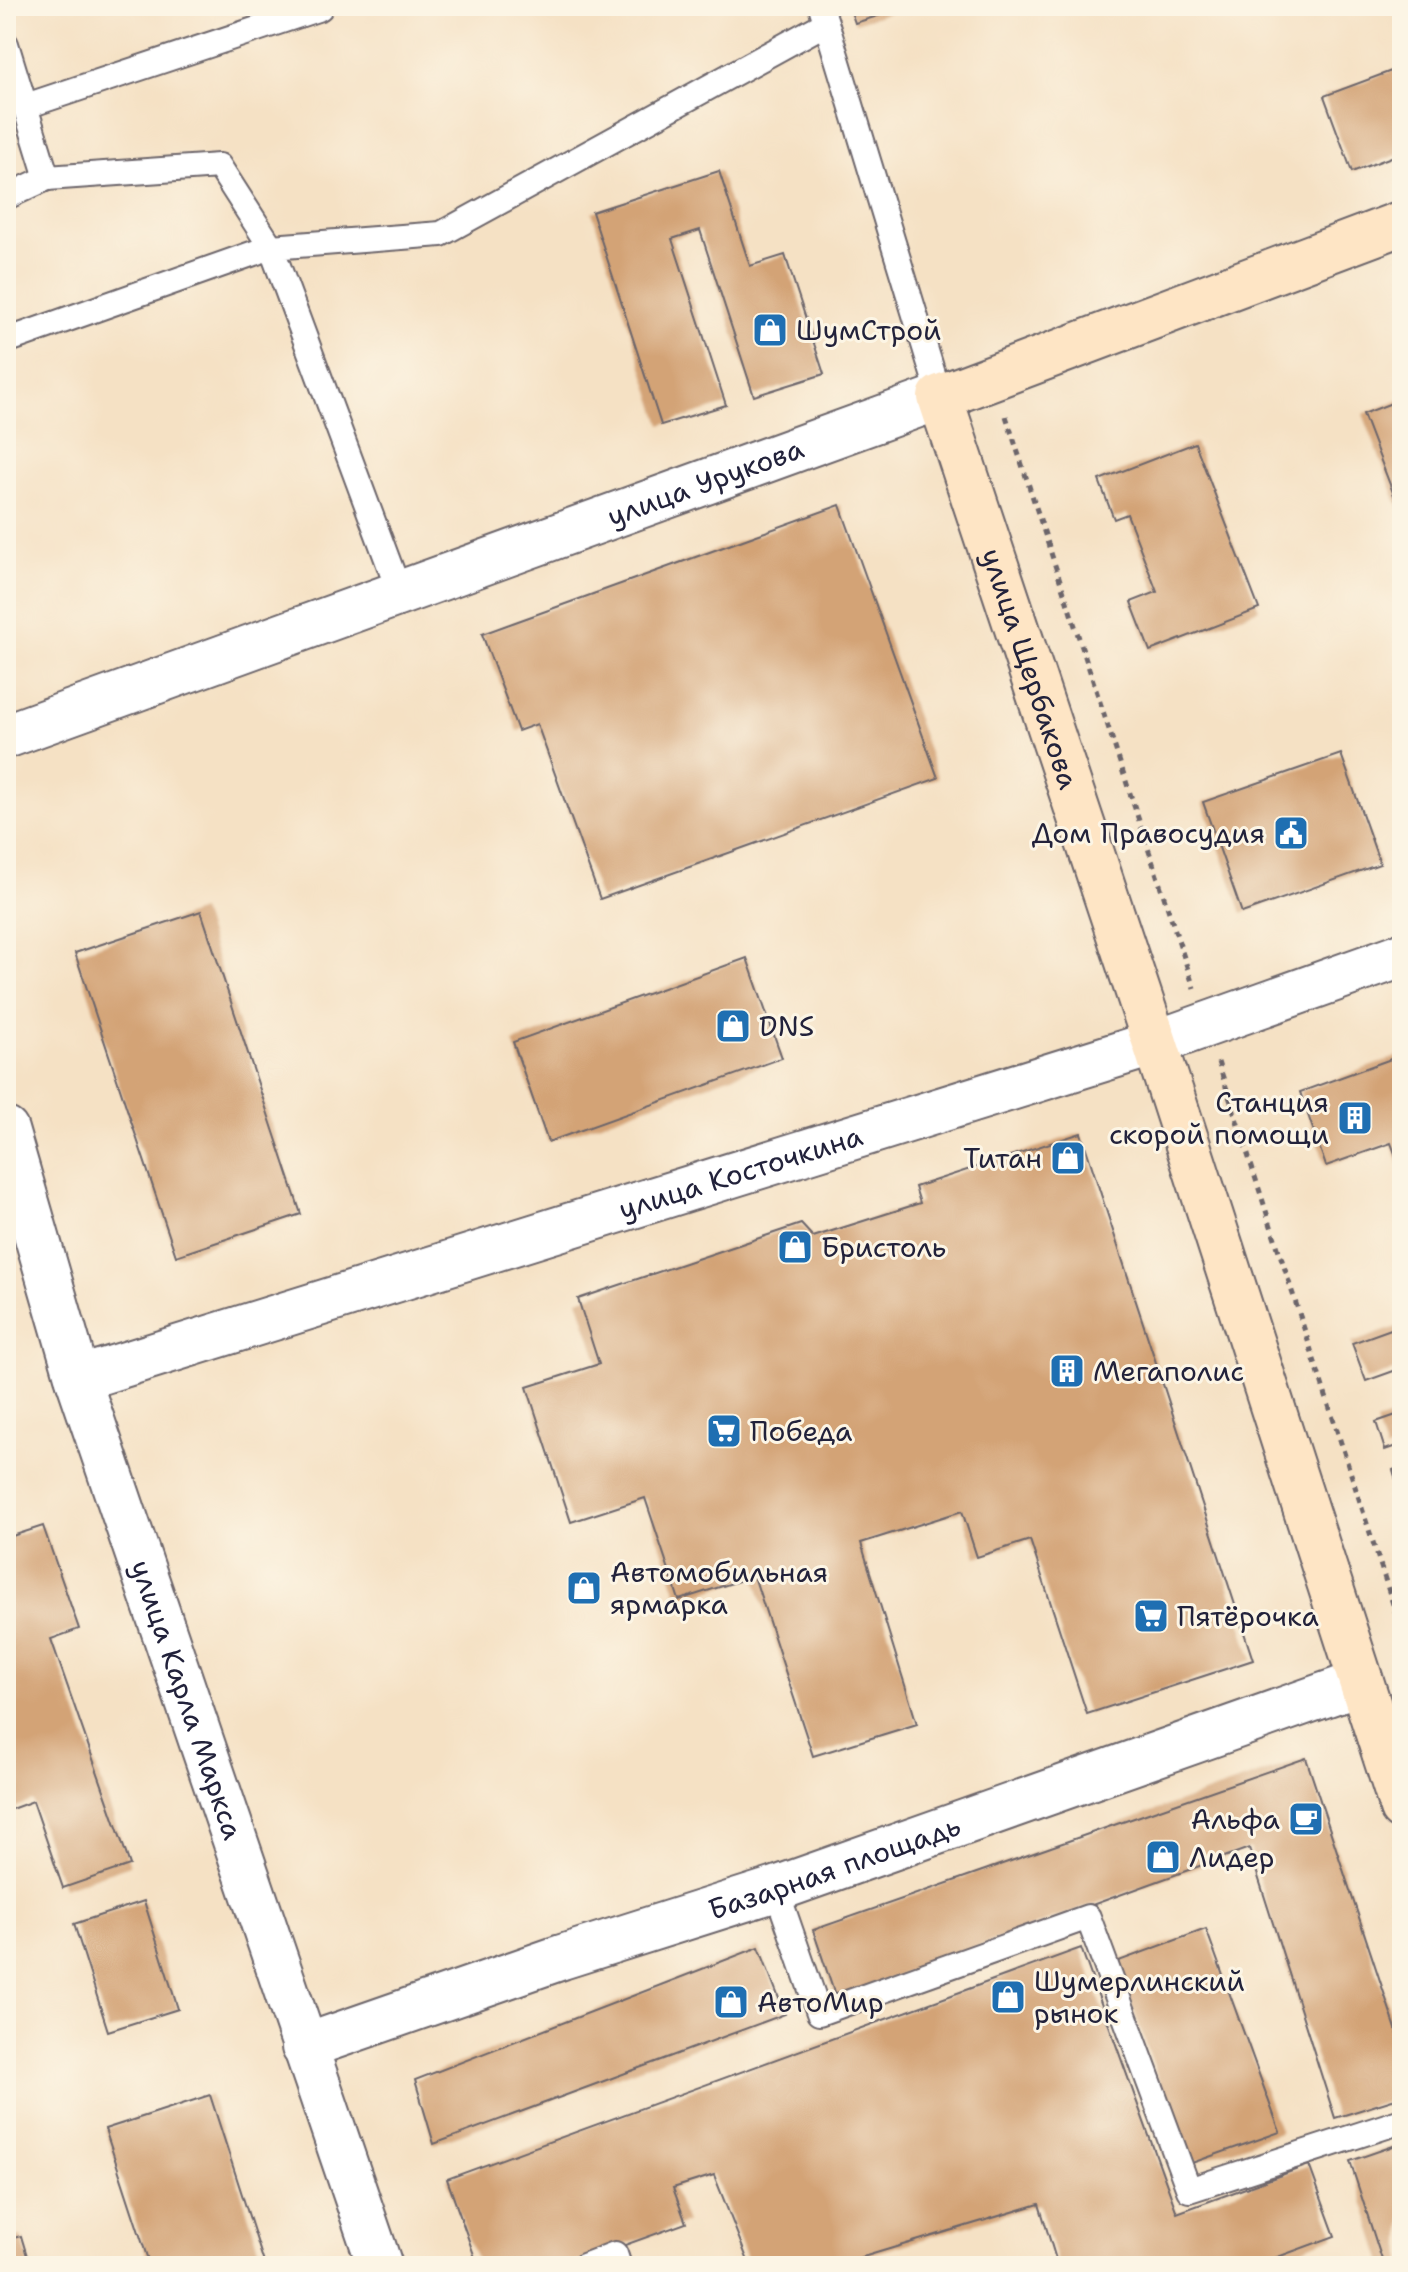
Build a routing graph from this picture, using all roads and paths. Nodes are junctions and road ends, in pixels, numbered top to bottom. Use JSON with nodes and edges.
{"nodes":[{"id":1,"x":320,"y":8,"type":"edge"},
{"id":2,"x":824,"y":15,"type":"edge"},
{"id":3,"x":6,"y":44,"type":"edge"},
{"id":4,"x":26,"y":106,"type":"junction"},
{"id":5,"x":47,"y":178,"type":"junction"},
{"id":6,"x":6,"y":197,"type":"edge"},
{"id":7,"x":1402,"y":223,"type":"edge"},
{"id":8,"x":271,"y":247,"type":"junction"},
{"id":9,"x":6,"y":341,"type":"edge"},
{"id":10,"x":940,"y":397,"type":"junction"},
{"id":11,"x":399,"y":591,"type":"junction"},
{"id":12,"x":6,"y":736,"type":"edge"},
{"id":13,"x":1402,"y":955,"type":"edge"},
{"id":14,"x":1155,"y":1043,"type":"junction"},
{"id":15,"x":6,"y":1130,"type":"edge"},
{"id":16,"x":78,"y":1379,"type":"junction"},
{"id":17,"x":1361,"y":1682,"type":"junction"},
{"id":18,"x":1402,"y":1808,"type":"edge"},
{"id":19,"x":776,"y":1889,"type":"junction"},
{"id":20,"x":304,"y":2047,"type":"junction"},
{"id":21,"x":1402,"y":2121,"type":"edge"},
{"id":22,"x":380,"y":2266,"type":"edge"},
{"id":23,"x":584,"y":2266,"type":"edge"},
{"id":24,"x":619,"y":2266,"type":"edge"}],
"edges":[{"from":1,"to":4,"type":"lane"},
{"from":2,"to":8,"type":"lane"},
{"from":2,"to":10,"type":"lane"},
{"from":3,"to":4,"type":"lane"},
{"from":4,"to":5,"type":"lane"},
{"from":5,"to":6,"type":"lane"},
{"from":5,"to":8,"type":"lane"},
{"from":7,"to":10,"type":"street","name":"улица Урукова"},
{"from":8,"to":9,"type":"lane"},
{"from":8,"to":11,"type":"lane"},
{"from":10,"to":11,"type":"street","name":"улица Урукова"},
{"from":10,"to":14,"type":"street","name":"улица Щербакова"},
{"from":11,"to":12,"type":"street","name":"улица Урукова"},
{"from":13,"to":14,"type":"street","name":"улица Косточкина"},
{"from":14,"to":16,"type":"street","name":"улица Косточкина"},
{"from":14,"to":17,"type":"street","name":"улица Щербакова"},
{"from":15,"to":16,"type":"street","name":"улица Карла Маркса"},
{"from":16,"to":20,"type":"street","name":"улица Карла Маркса"},
{"from":17,"to":18,"type":"street","name":"улица Щербакова"},
{"from":17,"to":19,"type":"street","name":"Базарная площадь"},
{"from":19,"to":20,"type":"street","name":"Базарная площадь"},
{"from":19,"to":21,"type":"lane"},
{"from":20,"to":22,"type":"street","name":"улица Карла Маркса"},
{"from":23,"to":24,"type":"lane"}]}
